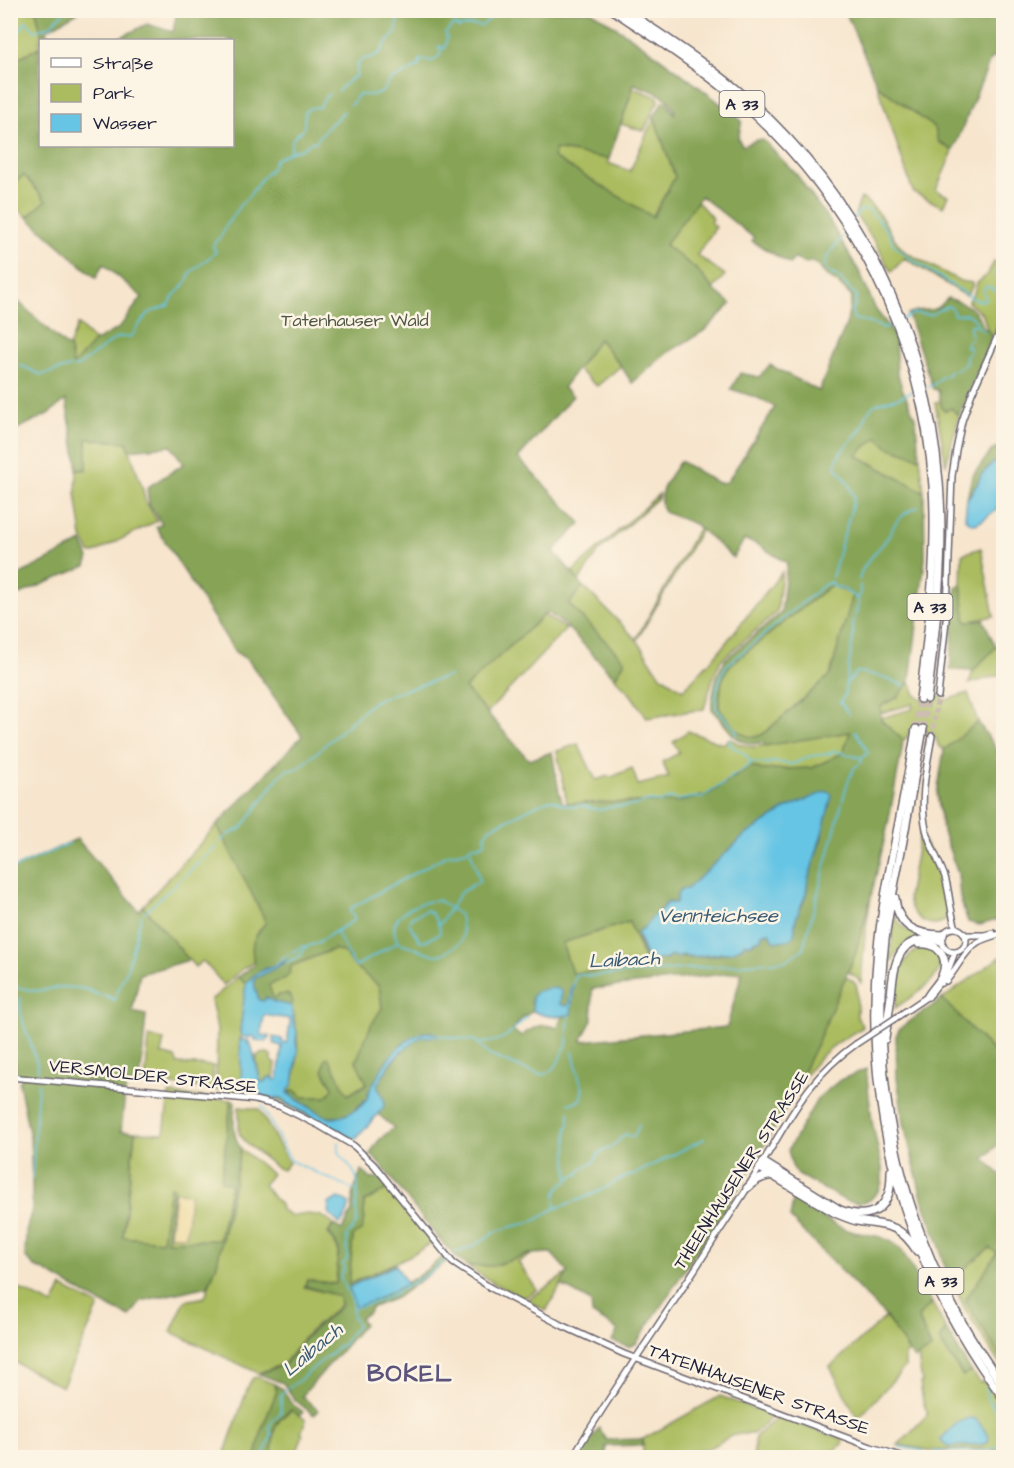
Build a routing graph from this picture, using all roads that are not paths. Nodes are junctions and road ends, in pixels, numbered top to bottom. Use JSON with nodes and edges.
{"nodes":[{"id":1,"x":613,"y":10,"type":"edge"},
{"id":2,"x":625,"y":10,"type":"edge"},
{"id":3,"x":850,"y":224,"type":"junction"},
{"id":4,"x":1004,"y":322,"type":"edge"},
{"id":5,"x":938,"y":696,"type":"tunnel mouth"},
{"id":6,"x":924,"y":699,"type":"tunnel mouth"},
{"id":7,"x":932,"y":736,"type":"tunnel mouth"},
{"id":8,"x":894,"y":885,"type":"junction"},
{"id":9,"x":953,"y":928,"type":"junction"},
{"id":10,"x":1003,"y":932,"type":"edge"},
{"id":11,"x":966,"y":935,"type":"junction"},
{"id":12,"x":943,"y":938,"type":"junction"},
{"id":13,"x":966,"y":942,"type":"junction"},
{"id":14,"x":948,"y":951,"type":"junction"},
{"id":15,"x":956,"y":952,"type":"junction"},
{"id":16,"x":901,"y":953,"type":"junction"},
{"id":17,"x":947,"y":972,"type":"junction"},
{"id":18,"x":938,"y":988,"type":"junction"},
{"id":19,"x":928,"y":996,"type":"junction"},
{"id":20,"x":883,"y":1065,"type":"junction"},
{"id":21,"x":10,"y":1077,"type":"edge"},
{"id":22,"x":761,"y":1165,"type":"junction"},
{"id":23,"x":892,"y":1166,"type":"junction"},
{"id":24,"x":773,"y":1175,"type":"junction"},
{"id":25,"x":747,"y":1188,"type":"junction"},
{"id":26,"x":924,"y":1263,"type":"junction"},
{"id":27,"x":635,"y":1359,"type":"junction"},
{"id":28,"x":991,"y":1375,"type":"junction"},
{"id":29,"x":1004,"y":1387,"type":"edge"},
{"id":30,"x":1002,"y":1397,"type":"edge"},
{"id":31,"x":572,"y":1458,"type":"edge"},
{"id":32,"x":907,"y":1458,"type":"edge"}],
"edges":[{"from":1,"to":3,"type":"highway","number":"A 33"},
{"from":2,"to":3,"type":"highway","number":"A 33"},
{"from":3,"to":6,"type":"highway","number":"A 33"},
{"from":4,"to":5,"type":"main road"},
{"from":7,"to":9,"type":"main road"},
{"from":8,"to":12,"type":"highway"},
{"from":8,"to":20,"type":"highway","number":"A 33"},
{"from":8,"to":23,"type":"highway","number":"A 33"},
{"from":9,"to":11,"type":"main road"},
{"from":9,"to":12,"type":"main road"},
{"from":10,"to":11,"type":"main road"},
{"from":10,"to":13,"type":"main road"},
{"from":10,"to":18,"type":"main road"},
{"from":11,"to":13,"type":"main road"},
{"from":12,"to":14,"type":"main road"},
{"from":12,"to":16,"type":"highway"},
{"from":13,"to":15,"type":"main road"},
{"from":14,"to":15,"type":"main road"},
{"from":14,"to":17,"type":"main road","name":"THEENHAUSENER STRASSE"},
{"from":15,"to":17,"type":"main road","name":"THEENHAUSENER STRASSE"},
{"from":16,"to":19,"type":"highway"},
{"from":16,"to":20,"type":"highway"},
{"from":17,"to":18,"type":"main road","name":"THEENHAUSENER STRASSE"},
{"from":18,"to":19,"type":"main road","name":"THEENHAUSENER STRASSE"},
{"from":19,"to":22,"type":"main road","name":"THEENHAUSENER STRASSE","bridge":true},
{"from":20,"to":28,"type":"highway","number":"A 33"},
{"from":21,"to":27,"type":"main road","name":"VERSMOLDER STRASSE"},
{"from":22,"to":23,"type":"highway"},
{"from":22,"to":24,"type":"highway"},
{"from":22,"to":25,"type":"main road","name":"THEENHAUSENER STRASSE"},
{"from":23,"to":26,"type":"highway","number":"A 33"},
{"from":24,"to":25,"type":"highway"},
{"from":24,"to":26,"type":"highway"},
{"from":25,"to":27,"type":"main road","name":"THEENHAUSENER STRASSE"},
{"from":26,"to":28,"type":"highway","number":"A 33"},
{"from":27,"to":31,"type":"main road","name":"THEENHAUSENER STRASSE"},
{"from":27,"to":32,"type":"main road","name":"TATENHAUSENER STRASSE"},
{"from":28,"to":29,"type":"highway","number":"A 33"},
{"from":28,"to":30,"type":"highway","number":"A 33"}]}
